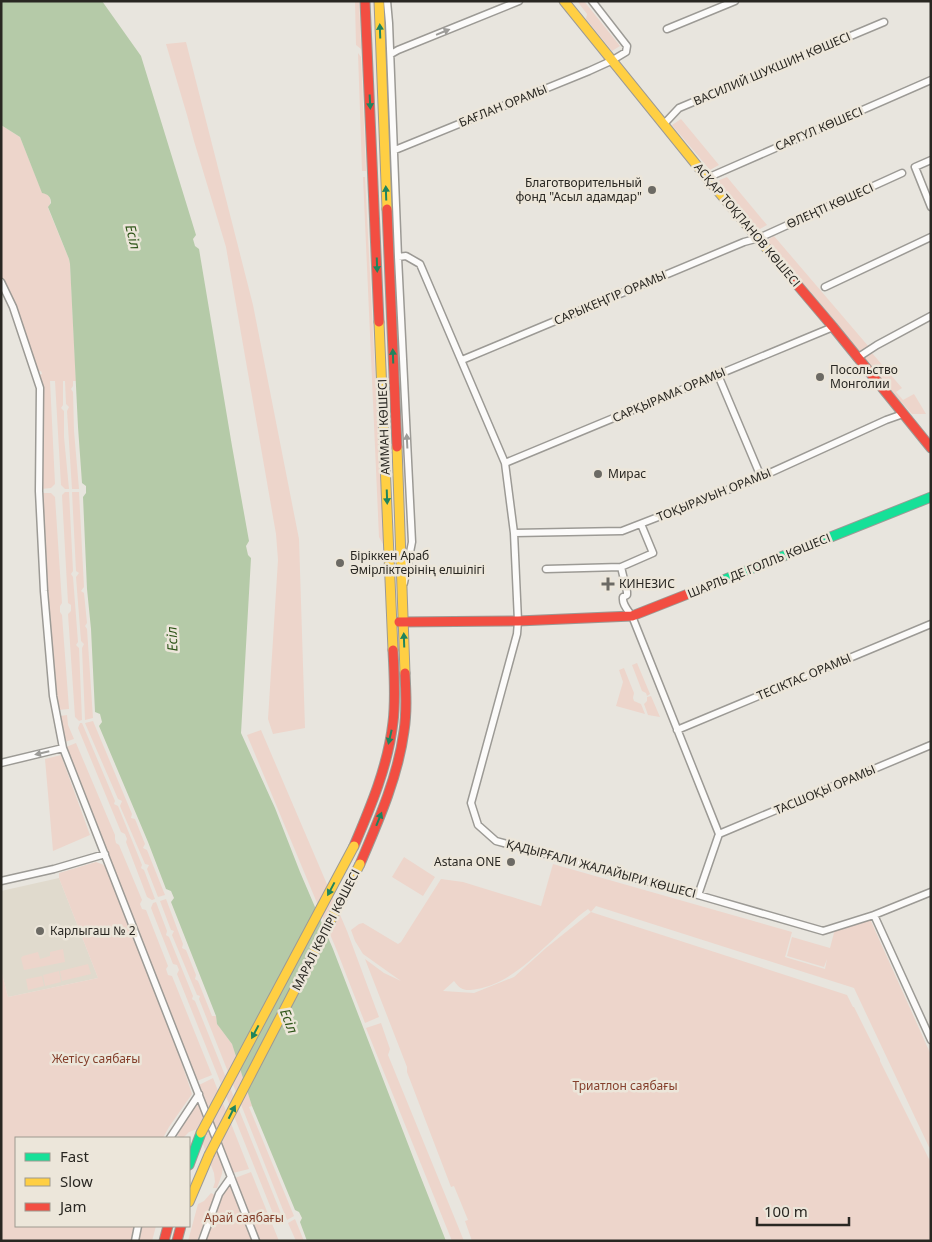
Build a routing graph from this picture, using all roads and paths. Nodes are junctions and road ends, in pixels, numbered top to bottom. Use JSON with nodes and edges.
{"nodes":[{"id":1,"x":365,"y":1,"type":"edge"},
{"id":2,"x":379,"y":1,"type":"edge"},
{"id":3,"x":387,"y":1,"type":"edge"},
{"id":4,"x":519,"y":1,"type":"edge"},
{"id":5,"x":564,"y":1,"type":"edge"},
{"id":6,"x":592,"y":1,"type":"edge"},
{"id":7,"x":735,"y":1,"type":"edge"},
{"id":8,"x":884,"y":22,"type":"dead end"},
{"id":9,"x":667,"y":29,"type":"dead end"},
{"id":10,"x":390,"y":54,"type":"junction"},
{"id":11,"x":611,"y":61,"type":"junction"},
{"id":12,"x":931,"y":80,"type":"edge"},
{"id":13,"x":664,"y":124,"type":"junction"},
{"id":14,"x":395,"y":150,"type":"junction"},
{"id":15,"x":931,"y":160,"type":"edge"},
{"id":16,"x":902,"y":173,"type":"dead end"},
{"id":17,"x":707,"y":178,"type":"junction"},
{"id":18,"x":931,"y":207,"type":"edge"},
{"id":19,"x":759,"y":238,"type":"junction"},
{"id":20,"x":931,"y":238,"type":"edge"},
{"id":21,"x":398,"y":257,"type":"junction"},
{"id":22,"x":1,"y":282,"type":"edge"},
{"id":23,"x":825,"y":287,"type":"dead end"},
{"id":24,"x":931,"y":316,"type":"edge"},
{"id":25,"x":833,"y":327,"type":"junction"},
{"id":26,"x":857,"y":358,"type":"junction"},
{"id":27,"x":462,"y":360,"type":"junction"},
{"id":28,"x":718,"y":375,"type":"junction"},
{"id":29,"x":903,"y":414,"type":"junction"},
{"id":30,"x":931,"y":448,"type":"edge"},
{"id":31,"x":505,"y":463,"type":"junction"},
{"id":32,"x":761,"y":477,"type":"junction"},
{"id":33,"x":931,"y":497,"type":"edge"},
{"id":34,"x":641,"y":524,"type":"junction"},
{"id":35,"x":514,"y":533,"type":"junction"},
{"id":36,"x":621,"y":567,"type":"junction"},
{"id":37,"x":546,"y":569,"type":"dead end"},
{"id":38,"x":402,"y":594,"type":"junction"},
{"id":39,"x":632,"y":616,"type":"junction"},
{"id":40,"x":518,"y":620,"type":"junction"},
{"id":41,"x":392,"y":622,"type":"junction"},
{"id":42,"x":404,"y":622,"type":"junction"},
{"id":43,"x":931,"y":624,"type":"edge"},
{"id":44,"x":677,"y":730,"type":"junction"},
{"id":45,"x":931,"y":745,"type":"edge"},
{"id":46,"x":64,"y":748,"type":"junction"},
{"id":47,"x":1,"y":763,"type":"edge"},
{"id":48,"x":719,"y":834,"type":"junction"},
{"id":49,"x":354,"y":846,"type":"joint"},
{"id":50,"x":105,"y":854,"type":"junction"},
{"id":51,"x":360,"y":864,"type":"joint"},
{"id":52,"x":1,"y":881,"type":"edge"},
{"id":53,"x":931,"y":892,"type":"edge"},
{"id":54,"x":698,"y":895,"type":"junction"},
{"id":55,"x":874,"y":915,"type":"junction"},
{"id":56,"x":931,"y":1040,"type":"edge"},
{"id":57,"x":199,"y":1094,"type":"junction"},
{"id":58,"x":171,"y":1137,"type":"edge"},
{"id":59,"x":190,"y":1162,"type":"edge"},
{"id":60,"x":231,"y":1177,"type":"junction"},
{"id":61,"x":190,"y":1200,"type":"edge"},
{"id":62,"x":138,"y":1227,"type":"edge"},
{"id":63,"x":168,"y":1227,"type":"edge"},
{"id":64,"x":181,"y":1227,"type":"edge"},
{"id":65,"x":136,"y":1241,"type":"edge"},
{"id":66,"x":164,"y":1241,"type":"edge"},
{"id":67,"x":177,"y":1241,"type":"edge"},
{"id":68,"x":202,"y":1241,"type":"edge"},
{"id":69,"x":256,"y":1241,"type":"edge"}],
"edges":[{"from":1,"to":41,"type":"main road","name":"АММАН КӨШЕСІ","one_way":true},
{"from":38,"to":2,"type":"main road","name":"АММАН КӨШЕСІ","one_way":true},
{"from":3,"to":10,"type":"street","name":"АММАН КӨШЕСІ"},
{"from":10,"to":4,"type":"street","one_way":true},
{"from":5,"to":11,"type":"main road","name":"АСҚАР ТОҚПАНОВ КӨШЕСІ"},
{"from":6,"to":11,"type":"street"},
{"from":7,"to":9,"type":"street"},
{"from":8,"to":13,"type":"street","name":"ВАСИЛИЙ ШУКШИН КӨШЕСІ"},
{"from":10,"to":14,"type":"street","name":"АММАН КӨШЕСІ"},
{"from":11,"to":13,"type":"main road","name":"АСҚАР ТОҚПАНОВ КӨШЕСІ"},
{"from":11,"to":14,"type":"street","name":"БАҒЛАН ОРАМЫ"},
{"from":12,"to":17,"type":"street","name":"САРГҮЛ КӨШЕСІ"},
{"from":13,"to":17,"type":"main road","name":"АСҚАР ТОҚПАНОВ КӨШЕСІ"},
{"from":14,"to":21,"type":"street","name":"АММАН КӨШЕСІ"},
{"from":15,"to":18,"type":"street"},
{"from":16,"to":19,"type":"street","name":"ӨЛЕҢТІ КӨШЕСІ"},
{"from":17,"to":19,"type":"main road","name":"АСҚАР ТОҚПАНОВ КӨШЕСІ"},
{"from":19,"to":25,"type":"main road","name":"АСҚАР ТОҚПАНОВ КӨШЕСІ"},
{"from":19,"to":27,"type":"street","name":"САРЫКЕҢГІР ОРАМЫ"},
{"from":20,"to":23,"type":"street"},
{"from":21,"to":27,"type":"street","name":"ҚАДЫРҒАЛИ ЖАЛАЙЫРИ КӨШЕСІ"},
{"from":38,"to":21,"type":"street","name":"АММАН КӨШЕСІ","one_way":true},
{"from":22,"to":46,"type":"street"},
{"from":24,"to":26,"type":"street"},
{"from":25,"to":26,"type":"main road","name":"АСҚАР ТОҚПАНОВ КӨШЕСІ"},
{"from":25,"to":28,"type":"street","name":"САРҚЫРАМА ОРАМЫ"},
{"from":26,"to":29,"type":"main road","name":"АСҚАР ТОҚПАНОВ КӨШЕСІ"},
{"from":27,"to":31,"type":"street","name":"ҚАДЫРҒАЛИ ЖАЛАЙЫРИ КӨШЕСІ"},
{"from":28,"to":31,"type":"street","name":"САРҚЫРАМА ОРАМЫ"},
{"from":28,"to":32,"type":"street"},
{"from":29,"to":30,"type":"main road","name":"АСҚАР ТОҚПАНОВ КӨШЕСІ"},
{"from":29,"to":32,"type":"street","name":"ТОҚЫРАУЫН ОРАМЫ"},
{"from":31,"to":35,"type":"street","name":"ҚАДЫРҒАЛИ ЖАЛАЙЫРИ КӨШЕСІ"},
{"from":32,"to":34,"type":"street","name":"ТОҚЫРАУЫН ОРАМЫ"},
{"from":33,"to":39,"type":"main road","name":"ШАРЛЬ ДЕ ГОЛЛЬ КӨШЕСІ"},
{"from":34,"to":35,"type":"street","name":"ТОҚЫРАУЫН ОРАМЫ"},
{"from":34,"to":36,"type":"street"},
{"from":35,"to":40,"type":"street","name":"ҚАДЫРҒАЛИ ЖАЛАЙЫРИ КӨШЕСІ"},
{"from":36,"to":37,"type":"street"},
{"from":36,"to":39,"type":"street"},
{"from":38,"to":42,"type":"main road","name":"АММАН КӨШЕСІ"},
{"from":39,"to":40,"type":"main road","name":"ШАРЛЬ ДЕ ГОЛЛЬ КӨШЕСІ"},
{"from":39,"to":44,"type":"street"},
{"from":40,"to":42,"type":"main road","name":"ШАРЛЬ ДЕ ГОЛЛЬ КӨШЕСІ"},
{"from":40,"to":54,"type":"street","name":"ҚАДЫРҒАЛИ ЖАЛАЙЫРИ КӨШЕСІ"},
{"from":41,"to":42,"type":"main road","name":"ШАРЛЬ ДЕ ГОЛЛЬ КӨШЕСІ"},
{"from":41,"to":49,"type":"main road","name":"АММАН КӨШЕСІ","one_way":true},
{"from":51,"to":42,"type":"main road","name":"АММАН КӨШЕСІ","one_way":true},
{"from":43,"to":44,"type":"street","name":"ТЕСІКТАС ОРАМЫ"},
{"from":44,"to":48,"type":"street"},
{"from":45,"to":48,"type":"street","name":"ТАСШОҚЫ ОРАМЫ"},
{"from":46,"to":47,"type":"street","one_way":true},
{"from":46,"to":50,"type":"street"},
{"from":48,"to":54,"type":"street"},
{"from":49,"to":59,"type":"main road","name":"МАРАЛ КӨПІРІ КӨШЕСІ","one_way":true,"bridge":true},
{"from":50,"to":52,"type":"street"},
{"from":50,"to":57,"type":"street"},
{"from":61,"to":51,"type":"main road","name":"МАРАЛ КӨПІРІ КӨШЕСІ","one_way":true,"bridge":true},
{"from":53,"to":55,"type":"street","name":"ҚАДЫРҒАЛИ ЖАЛАЙЫРИ КӨШЕСІ"},
{"from":54,"to":55,"type":"street","name":"ҚАДЫРҒАЛИ ЖАЛАЙЫРИ КӨШЕСІ"},
{"from":55,"to":56,"type":"street"},
{"from":57,"to":58,"type":"street"},
{"from":57,"to":60,"type":"street"},
{"from":60,"to":68,"type":"street"},
{"from":60,"to":69,"type":"street"},
{"from":62,"to":65,"type":"street"},
{"from":63,"to":66,"type":"main road"},
{"from":64,"to":67,"type":"main road"}]}
